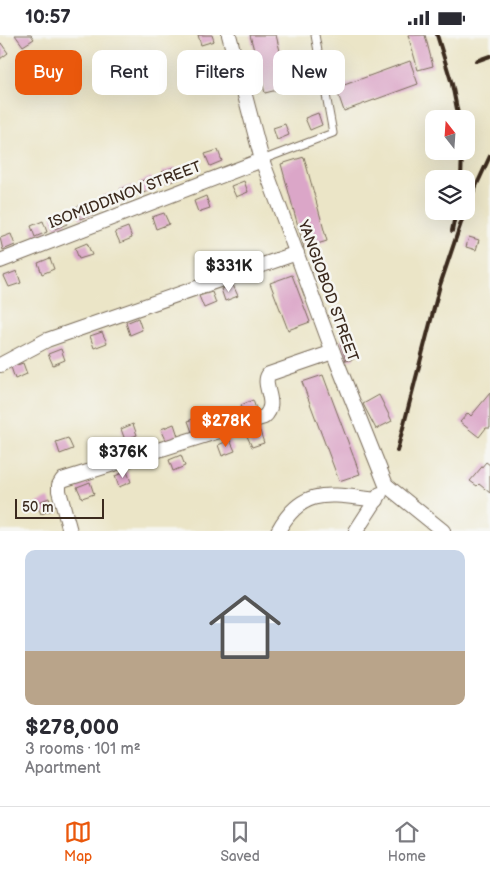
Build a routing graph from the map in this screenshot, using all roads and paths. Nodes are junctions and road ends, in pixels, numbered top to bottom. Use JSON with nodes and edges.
{"nodes":[{"id":1,"x":229,"y":35,"type":"edge"},
{"id":2,"x":315,"y":35,"type":"edge"},
{"id":3,"x":262,"y":159,"type":"junction"},
{"id":4,"x":296,"y":253,"type":"junction"},
{"id":5,"x":0,"y":261,"type":"edge"},
{"id":6,"x":333,"y":352,"type":"junction"},
{"id":7,"x":0,"y":365,"type":"edge"},
{"id":8,"x":386,"y":485,"type":"junction"},
{"id":9,"x":376,"y":499,"type":"junction"},
{"id":10,"x":428,"y":526,"type":"edge"},
{"id":11,"x":70,"y":531,"type":"edge"},
{"id":12,"x":278,"y":531,"type":"edge"},
{"id":13,"x":356,"y":531,"type":"edge"},
{"id":14,"x":443,"y":531,"type":"edge"}],
"edges":[{"from":1,"to":3,"type":"street","name":"YANGIOBOD STREET"},
{"from":2,"to":3,"type":"lane"},
{"from":3,"to":4,"type":"street","name":"YANGIOBOD STREET"},
{"from":3,"to":5,"type":"street","name":"ISOMIDDINOV STREET"},
{"from":4,"to":6,"type":"street","name":"YANGIOBOD STREET"},
{"from":4,"to":7,"type":"street"},
{"from":6,"to":8,"type":"street","name":"YANGIOBOD STREET"},
{"from":6,"to":11,"type":"street"},
{"from":8,"to":9,"type":"street"},
{"from":8,"to":10,"type":"street","name":"YANGIOBOD STREET"},
{"from":9,"to":12,"type":"street"},
{"from":9,"to":13,"type":"street"},
{"from":10,"to":14,"type":"street","name":"YANGIOBOD STREET"}]}
